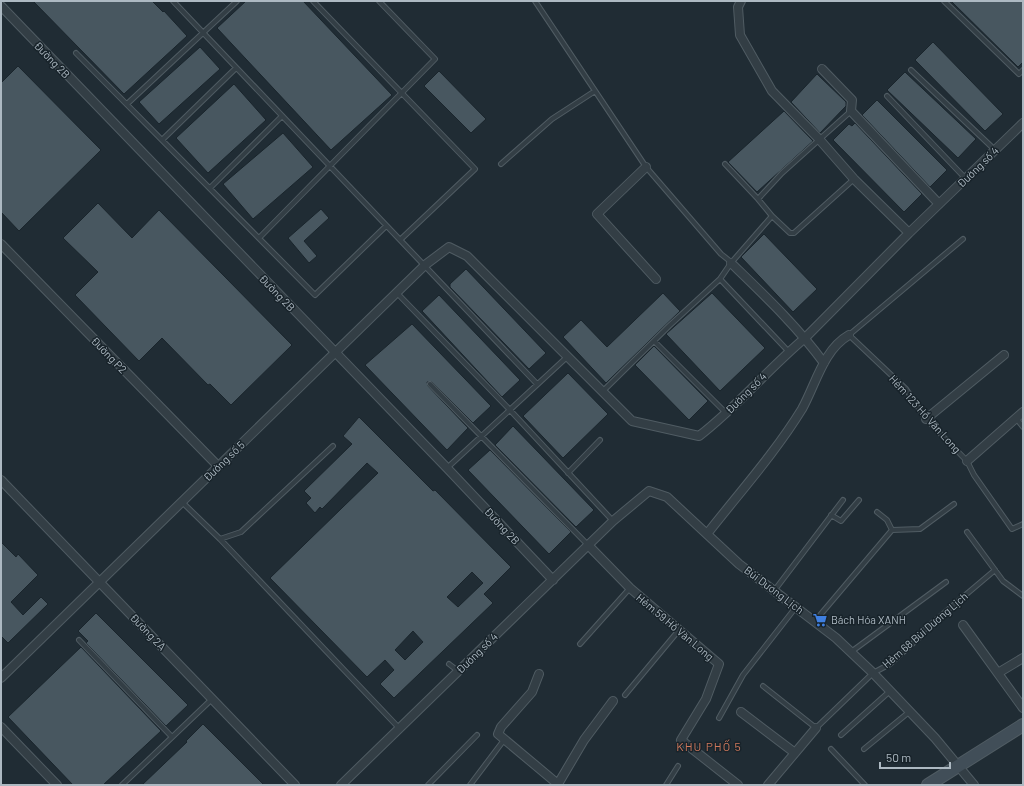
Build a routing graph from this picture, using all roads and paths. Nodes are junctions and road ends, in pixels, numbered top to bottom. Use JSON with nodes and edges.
{"nodes":[{"id":1,"x":173,"y":1,"type":"edge"},
{"id":2,"x":237,"y":1,"type":"edge"},
{"id":3,"x":313,"y":1,"type":"edge"},
{"id":4,"x":379,"y":1,"type":"edge"},
{"id":5,"x":536,"y":1,"type":"edge"},
{"id":6,"x":741,"y":1,"type":"edge"},
{"id":7,"x":944,"y":1,"type":"edge"},
{"id":8,"x":1,"y":6,"type":"edge"},
{"id":9,"x":204,"y":34,"type":"junction"},
{"id":10,"x":76,"y":53,"type":"dead end"},
{"id":11,"x":236,"y":68,"type":"junction"},
{"id":12,"x":822,"y":69,"type":"dead end"},
{"id":13,"x":911,"y":70,"type":"dead end"},
{"id":14,"x":1023,"y":70,"type":"edge"},
{"id":15,"x":595,"y":91,"type":"junction"},
{"id":16,"x":401,"y":92,"type":"junction"},
{"id":17,"x":886,"y":96,"type":"dead end"},
{"id":18,"x":127,"y":104,"type":"junction"},
{"id":19,"x":851,"y":111,"type":"junction"},
{"id":20,"x":282,"y":116,"type":"junction"},
{"id":21,"x":1023,"y":123,"type":"edge"},
{"id":22,"x":819,"y":139,"type":"junction"},
{"id":23,"x":162,"y":140,"type":"junction"},
{"id":24,"x":995,"y":150,"type":"junction"},
{"id":25,"x":501,"y":164,"type":"dead end"},
{"id":26,"x":725,"y":164,"type":"dead end"},
{"id":27,"x":330,"y":166,"type":"junction"},
{"id":28,"x":646,"y":167,"type":"junction"},
{"id":29,"x":854,"y":179,"type":"junction"},
{"id":30,"x":966,"y":179,"type":"junction"},
{"id":31,"x":210,"y":188,"type":"junction"},
{"id":32,"x":758,"y":199,"type":"junction"},
{"id":33,"x":939,"y":204,"type":"junction"},
{"id":34,"x":772,"y":216,"type":"junction"},
{"id":35,"x":386,"y":226,"type":"junction"},
{"id":36,"x":909,"y":233,"type":"junction"},
{"id":37,"x":259,"y":238,"type":"junction"},
{"id":38,"x":962,"y":239,"type":"dead end"},
{"id":39,"x":400,"y":240,"type":"junction"},
{"id":40,"x":1,"y":244,"type":"edge"},
{"id":41,"x":449,"y":247,"type":"joint"},
{"id":42,"x":731,"y":262,"type":"junction"},
{"id":43,"x":425,"y":265,"type":"junction"},
{"id":44,"x":656,"y":279,"type":"dead end"},
{"id":45,"x":720,"y":280,"type":"junction"},
{"id":46,"x":396,"y":293,"type":"junction"},
{"id":47,"x":850,"y":335,"type":"junction"},
{"id":48,"x":806,"y":338,"type":"junction"},
{"id":49,"x":654,"y":341,"type":"junction"},
{"id":50,"x":789,"y":352,"type":"junction"},
{"id":51,"x":336,"y":354,"type":"junction"},
{"id":52,"x":1004,"y":355,"type":"dead end"},
{"id":53,"x":566,"y":357,"type":"junction"},
{"id":54,"x":824,"y":363,"type":"junction"},
{"id":55,"x":430,"y":384,"type":"dead end"},
{"id":56,"x":537,"y":384,"type":"junction"},
{"id":57,"x":602,"y":392,"type":"junction"},
{"id":58,"x":510,"y":410,"type":"junction"},
{"id":59,"x":1023,"y":412,"type":"edge"},
{"id":60,"x":727,"y":413,"type":"junction"},
{"id":61,"x":1016,"y":418,"type":"junction"},
{"id":62,"x":926,"y":419,"type":"junction"},
{"id":63,"x":1023,"y":427,"type":"edge"},
{"id":64,"x":481,"y":436,"type":"junction"},
{"id":65,"x":600,"y":440,"type":"dead end"},
{"id":66,"x":334,"y":446,"type":"dead end"},
{"id":67,"x":967,"y":461,"type":"junction"},
{"id":68,"x":218,"y":466,"type":"junction"},
{"id":69,"x":448,"y":468,"type":"junction"},
{"id":70,"x":568,"y":473,"type":"junction"},
{"id":71,"x":1,"y":480,"type":"edge"},
{"id":72,"x":843,"y":500,"type":"dead end"},
{"id":73,"x":859,"y":500,"type":"dead end"},
{"id":74,"x":181,"y":502,"type":"junction"},
{"id":75,"x":954,"y":504,"type":"dead end"},
{"id":76,"x":877,"y":512,"type":"dead end"},
{"id":77,"x":832,"y":515,"type":"junction"},
{"id":78,"x":613,"y":521,"type":"junction"},
{"id":79,"x":1023,"y":524,"type":"edge"},
{"id":80,"x":892,"y":530,"type":"junction"},
{"id":81,"x":966,"y":532,"type":"dead end"},
{"id":82,"x":707,"y":534,"type":"junction"},
{"id":83,"x":220,"y":539,"type":"junction"},
{"id":84,"x":588,"y":545,"type":"junction"},
{"id":85,"x":995,"y":570,"type":"junction"},
{"id":86,"x":553,"y":580,"type":"junction"},
{"id":87,"x":99,"y":581,"type":"junction"},
{"id":88,"x":946,"y":582,"type":"dead end"},
{"id":89,"x":630,"y":588,"type":"junction"},
{"id":90,"x":774,"y":591,"type":"junction"},
{"id":91,"x":1023,"y":596,"type":"edge"},
{"id":92,"x":796,"y":607,"type":"junction"},
{"id":93,"x":815,"y":621,"type":"junction"},
{"id":94,"x":963,"y":625,"type":"dead end"},
{"id":95,"x":679,"y":630,"type":"junction"},
{"id":96,"x":79,"y":640,"type":"dead end"},
{"id":97,"x":580,"y":644,"type":"dead end"},
{"id":98,"x":852,"y":652,"type":"junction"},
{"id":99,"x":1023,"y":658,"type":"edge"},
{"id":100,"x":449,"y":664,"type":"dead end"},
{"id":101,"x":458,"y":671,"type":"junction"},
{"id":102,"x":873,"y":673,"type":"junction"},
{"id":103,"x":998,"y":673,"type":"junction"},
{"id":104,"x":539,"y":674,"type":"dead end"},
{"id":105,"x":1,"y":678,"type":"edge"},
{"id":106,"x":763,"y":686,"type":"dead end"},
{"id":107,"x":890,"y":691,"type":"junction"},
{"id":108,"x":626,"y":695,"type":"dead end"},
{"id":109,"x":212,"y":699,"type":"junction"},
{"id":110,"x":613,"y":702,"type":"dead end"},
{"id":111,"x":1023,"y":708,"type":"edge"},
{"id":112,"x":741,"y":712,"type":"dead end"},
{"id":113,"x":908,"y":712,"type":"junction"},
{"id":114,"x":719,"y":718,"type":"dead end"},
{"id":115,"x":1023,"y":725,"type":"edge"},
{"id":116,"x":1,"y":727,"type":"edge"},
{"id":117,"x":399,"y":728,"type":"junction"},
{"id":118,"x":816,"y":728,"type":"junction"},
{"id":119,"x":477,"y":735,"type":"dead end"},
{"id":120,"x":841,"y":735,"type":"dead end"},
{"id":121,"x":172,"y":737,"type":"junction"},
{"id":122,"x":504,"y":740,"type":"junction"},
{"id":123,"x":831,"y":749,"type":"dead end"},
{"id":124,"x":864,"y":750,"type":"dead end"},
{"id":125,"x":795,"y":753,"type":"junction"},
{"id":126,"x":678,"y":766,"type":"dead end"},
{"id":127,"x":959,"y":767,"type":"junction"},
{"id":128,"x":559,"y":784,"type":"edge"},
{"id":129,"x":57,"y":785,"type":"edge"},
{"id":130,"x":122,"y":785,"type":"edge"},
{"id":131,"x":295,"y":785,"type":"edge"},
{"id":132,"x":341,"y":785,"type":"edge"},
{"id":133,"x":428,"y":785,"type":"edge"},
{"id":134,"x":470,"y":785,"type":"edge"},
{"id":135,"x":666,"y":785,"type":"edge"},
{"id":136,"x":738,"y":785,"type":"edge"},
{"id":137,"x":768,"y":785,"type":"edge"},
{"id":138,"x":865,"y":785,"type":"edge"},
{"id":139,"x":928,"y":785,"type":"edge"},
{"id":140,"x":974,"y":785,"type":"edge"}],
"edges":[{"from":1,"to":9,"type":"lane"},
{"from":2,"to":9,"type":"lane"},
{"from":3,"to":16,"type":"lane"},
{"from":4,"to":16,"type":"lane"},
{"from":5,"to":15,"type":"lane"},
{"from":6,"to":22,"type":"street"},
{"from":7,"to":14,"type":"lane"},
{"from":8,"to":51,"type":"street","name":"Đường 2B"},
{"from":9,"to":11,"type":"lane"},
{"from":9,"to":18,"type":"lane"},
{"from":10,"to":18,"type":"lane"},
{"from":11,"to":20,"type":"lane"},
{"from":11,"to":23,"type":"lane"},
{"from":12,"to":19,"type":"street"},
{"from":13,"to":24,"type":"lane"},
{"from":15,"to":25,"type":"lane"},
{"from":15,"to":28,"type":"lane"},
{"from":16,"to":27,"type":"lane"},
{"from":16,"to":39,"type":"lane"},
{"from":17,"to":30,"type":"lane"},
{"from":18,"to":23,"type":"lane"},
{"from":19,"to":22,"type":"lane"},
{"from":19,"to":33,"type":"street"},
{"from":20,"to":27,"type":"lane"},
{"from":20,"to":31,"type":"lane"},
{"from":21,"to":24,"type":"street","name":"Đường số 4"},
{"from":22,"to":29,"type":"street"},
{"from":22,"to":32,"type":"lane"},
{"from":23,"to":31,"type":"lane"},
{"from":24,"to":30,"type":"street","name":"Đường số 4"},
{"from":26,"to":32,"type":"lane"},
{"from":27,"to":35,"type":"lane"},
{"from":27,"to":37,"type":"lane"},
{"from":28,"to":42,"type":"lane"},
{"from":28,"to":44,"type":"street"},
{"from":29,"to":34,"type":"lane"},
{"from":29,"to":36,"type":"street"},
{"from":30,"to":33,"type":"street","name":"Đường số 4"},
{"from":31,"to":37,"type":"lane"},
{"from":32,"to":34,"type":"lane"},
{"from":33,"to":36,"type":"street","name":"Đường số 4"},
{"from":34,"to":42,"type":"lane"},
{"from":35,"to":37,"type":"lane"},
{"from":35,"to":39,"type":"lane"},
{"from":36,"to":48,"type":"street","name":"Đường số 4"},
{"from":38,"to":47,"type":"lane"},
{"from":39,"to":43,"type":"lane"},
{"from":40,"to":68,"type":"street","name":"Đường P2"},
{"from":41,"to":43,"type":"street","name":"Đường số 5"},
{"from":41,"to":53,"type":"street","name":"Đường số 4"},
{"from":42,"to":45,"type":"lane"},
{"from":42,"to":48,"type":"street"},
{"from":43,"to":46,"type":"street","name":"Đường số 5"},
{"from":43,"to":56,"type":"lane"},
{"from":45,"to":49,"type":"lane"},
{"from":45,"to":50,"type":"lane"},
{"from":46,"to":51,"type":"street","name":"Đường số 5"},
{"from":46,"to":58,"type":"lane"},
{"from":47,"to":54,"type":"street"},
{"from":47,"to":62,"type":"lane","name":"Hẻm 123 Hồ Văn Long"},
{"from":48,"to":50,"type":"street","name":"Đường số 4"},
{"from":48,"to":54,"type":"street"},
{"from":49,"to":57,"type":"lane"},
{"from":49,"to":60,"type":"lane"},
{"from":50,"to":60,"type":"street","name":"Đường số 4"},
{"from":51,"to":68,"type":"street","name":"Đường số 5"},
{"from":51,"to":69,"type":"street","name":"Đường 2B"},
{"from":52,"to":62,"type":"street"},
{"from":53,"to":56,"type":"lane"},
{"from":53,"to":57,"type":"street","name":"Đường số 4"},
{"from":54,"to":82,"type":"street"},
{"from":55,"to":64,"type":"lane"},
{"from":56,"to":58,"type":"lane"},
{"from":57,"to":60,"type":"street","name":"Đường số 4"},
{"from":58,"to":64,"type":"lane"},
{"from":58,"to":70,"type":"lane"},
{"from":59,"to":61,"type":"street"},
{"from":61,"to":63,"type":"lane"},
{"from":61,"to":67,"type":"street"},
{"from":62,"to":67,"type":"lane","name":"Hẻm 123 Hồ Văn Long"},
{"from":64,"to":69,"type":"lane"},
{"from":64,"to":84,"type":"lane"},
{"from":65,"to":70,"type":"lane"},
{"from":66,"to":83,"type":"lane"},
{"from":67,"to":79,"type":"lane","name":"Hẻm 123 Hồ Văn Long"},
{"from":68,"to":74,"type":"street","name":"Đường số 5"},
{"from":69,"to":86,"type":"street","name":"Đường 2B"},
{"from":70,"to":78,"type":"lane"},
{"from":71,"to":87,"type":"street","name":"Đường 2A"},
{"from":72,"to":77,"type":"lane"},
{"from":73,"to":77,"type":"lane"},
{"from":74,"to":83,"type":"lane"},
{"from":74,"to":87,"type":"street","name":"Đường số 5"},
{"from":75,"to":80,"type":"lane"},
{"from":76,"to":80,"type":"lane"},
{"from":77,"to":90,"type":"lane"},
{"from":78,"to":82,"type":"street","name":"Bùi Dương Lịch"},
{"from":78,"to":84,"type":"street","name":"Đường số 4"},
{"from":80,"to":93,"type":"lane"},
{"from":81,"to":85,"type":"lane"},
{"from":82,"to":90,"type":"street","name":"Bùi Dương Lịch"},
{"from":83,"to":117,"type":"lane"},
{"from":84,"to":86,"type":"street","name":"Đường số 4"},
{"from":84,"to":89,"type":"street","name":"Hẻm 59 Hồ Văn Long"},
{"from":85,"to":91,"type":"lane"},
{"from":85,"to":102,"type":"lane","name":"Hẻm 68 Bùi Dương Lịch"},
{"from":86,"to":101,"type":"street","name":"Đường số 4"},
{"from":87,"to":105,"type":"street","name":"Đường số 5"},
{"from":87,"to":109,"type":"street","name":"Đường 2A"},
{"from":88,"to":98,"type":"lane"},
{"from":89,"to":95,"type":"street","name":"Hẻm 59 Hồ Văn Long"},
{"from":89,"to":97,"type":"lane"},
{"from":90,"to":92,"type":"street","name":"Bùi Dương Lịch"},
{"from":92,"to":93,"type":"street","name":"Bùi Dương Lịch"},
{"from":92,"to":114,"type":"lane"},
{"from":93,"to":98,"type":"street","name":"Bùi Dương Lịch"},
{"from":94,"to":103,"type":"street"},
{"from":95,"to":108,"type":"lane"},
{"from":95,"to":136,"type":"street","name":"Hẻm 59 Hồ Văn Long"},
{"from":96,"to":121,"type":"lane"},
{"from":98,"to":102,"type":"street","name":"Bùi Dương Lịch"},
{"from":99,"to":103,"type":"street"},
{"from":100,"to":101,"type":"lane"},
{"from":101,"to":117,"type":"street","name":"Đường số 4"},
{"from":102,"to":107,"type":"street","name":"Bùi Dương Lịch"},
{"from":102,"to":118,"type":"lane","name":"Hẻm 68 Bùi Dương Lịch"},
{"from":103,"to":111,"type":"street"},
{"from":104,"to":122,"type":"street"},
{"from":106,"to":118,"type":"lane"},
{"from":107,"to":113,"type":"street","name":"Bùi Dương Lịch"},
{"from":107,"to":120,"type":"lane"},
{"from":109,"to":121,"type":"lane"},
{"from":109,"to":131,"type":"street","name":"Đường 2A"},
{"from":110,"to":128,"type":"street"},
{"from":112,"to":125,"type":"street"},
{"from":113,"to":124,"type":"lane"},
{"from":113,"to":127,"type":"street","name":"Bùi Dương Lịch"},
{"from":115,"to":127,"type":"street"},
{"from":116,"to":129,"type":"street"},
{"from":117,"to":132,"type":"street","name":"Đường số 4"},
{"from":118,"to":125,"type":"street"},
{"from":119,"to":133,"type":"lane"},
{"from":121,"to":130,"type":"lane"},
{"from":122,"to":128,"type":"street"},
{"from":122,"to":134,"type":"lane"},
{"from":123,"to":138,"type":"lane"},
{"from":125,"to":137,"type":"street"},
{"from":126,"to":135,"type":"lane"},
{"from":127,"to":139,"type":"street"},
{"from":127,"to":140,"type":"street","name":"Bùi Dương Lịch"}]}
